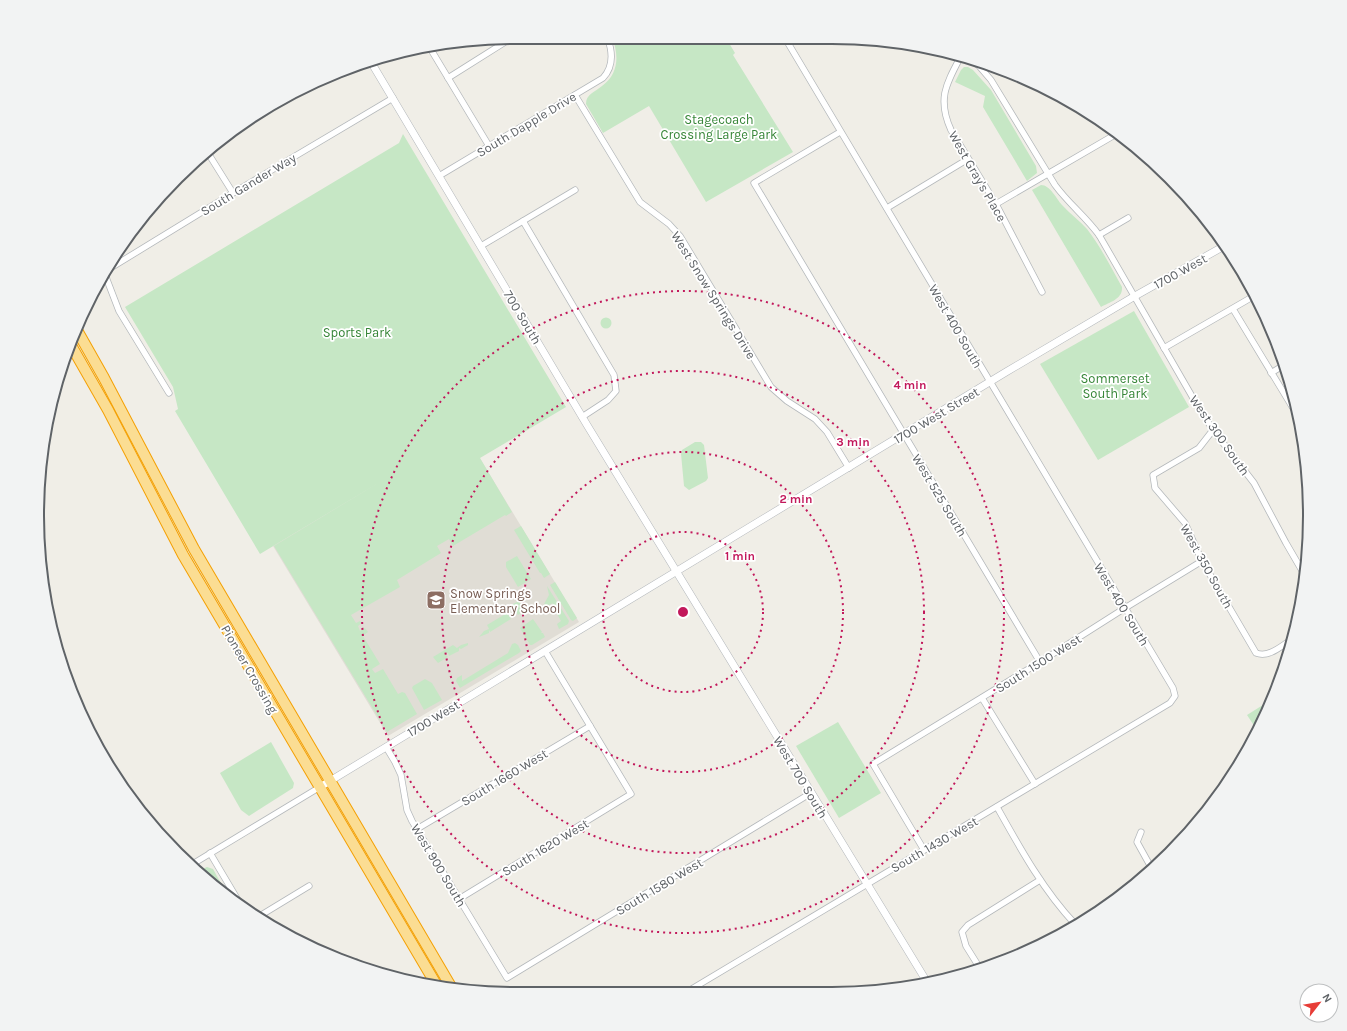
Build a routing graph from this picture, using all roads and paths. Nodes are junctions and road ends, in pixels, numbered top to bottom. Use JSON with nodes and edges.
{"nodes":[{"id":1,"x":501,"y":44,"type":"edge"},
{"id":2,"x":609,"y":44,"type":"edge"},
{"id":3,"x":789,"y":44,"type":"edge"},
{"id":4,"x":432,"y":52,"type":"edge"},
{"id":5,"x":958,"y":61,"type":"edge"},
{"id":6,"x":373,"y":66,"type":"edge"},
{"id":7,"x":981,"y":68,"type":"edge"},
{"id":8,"x":448,"y":78,"type":"junction"},
{"id":9,"x":574,"y":95,"type":"junction"},
{"id":10,"x":393,"y":98,"type":"junction"},
{"id":11,"x":840,"y":132,"type":"junction"},
{"id":12,"x":1112,"y":136,"type":"edge"},
{"id":13,"x":489,"y":146,"type":"junction"},
{"id":14,"x":210,"y":157,"type":"edge"},
{"id":15,"x":968,"y":159,"type":"junction"},
{"id":16,"x":1048,"y":173,"type":"junction"},
{"id":17,"x":439,"y":176,"type":"junction"},
{"id":18,"x":575,"y":190,"type":"dead end"},
{"id":19,"x":232,"y":193,"type":"junction"},
{"id":20,"x":996,"y":204,"type":"junction"},
{"id":21,"x":887,"y":208,"type":"junction"},
{"id":22,"x":1128,"y":218,"type":"dead end"},
{"id":23,"x":523,"y":221,"type":"junction"},
{"id":24,"x":1099,"y":235,"type":"junction"},
{"id":25,"x":481,"y":246,"type":"junction"},
{"id":26,"x":1220,"y":248,"type":"edge"},
{"id":27,"x":117,"y":264,"type":"edge"},
{"id":28,"x":107,"y":280,"type":"edge"},
{"id":29,"x":1042,"y":292,"type":"dead end"},
{"id":30,"x":1135,"y":296,"type":"junction"},
{"id":31,"x":1250,"y":299,"type":"edge"},
{"id":32,"x":1233,"y":309,"type":"junction"},
{"id":33,"x":80,"y":335,"type":"edge"},
{"id":34,"x":1164,"y":348,"type":"junction"},
{"id":35,"x":74,"y":351,"type":"edge"},
{"id":36,"x":1279,"y":368,"type":"edge"},
{"id":37,"x":1271,"y":373,"type":"junction"},
{"id":38,"x":990,"y":383,"type":"junction"},
{"id":39,"x":169,"y":394,"type":"dead end"},
{"id":40,"x":1289,"y":402,"type":"edge"},
{"id":41,"x":582,"y":417,"type":"junction"},
{"id":42,"x":1213,"y":430,"type":"junction"},
{"id":43,"x":904,"y":434,"type":"junction"},
{"id":44,"x":849,"y":468,"type":"junction"},
{"id":45,"x":1202,"y":562,"type":"junction"},
{"id":46,"x":1300,"y":567,"type":"edge"},
{"id":47,"x":676,"y":572,"type":"junction"},
{"id":48,"x":1125,"y":608,"type":"junction"},
{"id":49,"x":1285,"y":643,"type":"edge"},
{"id":50,"x":545,"y":651,"type":"junction"},
{"id":51,"x":1040,"y":662,"type":"junction"},
{"id":52,"x":1175,"y":696,"type":"joint"},
{"id":53,"x":982,"y":698,"type":"junction"},
{"id":54,"x":590,"y":726,"type":"junction"},
{"id":55,"x":386,"y":747,"type":"junction"},
{"id":56,"x":330,"y":782,"type":"junction"},
{"id":57,"x":1035,"y":784,"type":"junction"},
{"id":58,"x":320,"y":787,"type":"junction"},
{"id":59,"x":812,"y":793,"type":"junction"},
{"id":60,"x":997,"y":807,"type":"junction"},
{"id":61,"x":417,"y":829,"type":"junction"},
{"id":62,"x":1142,"y":832,"type":"dead end"},
{"id":63,"x":924,"y":850,"type":"junction"},
{"id":64,"x":210,"y":853,"type":"junction"},
{"id":65,"x":196,"y":862,"type":"edge"},
{"id":66,"x":1149,"y":864,"type":"edge"},
{"id":67,"x":1040,"y":880,"type":"junction"},
{"id":68,"x":866,"y":884,"type":"junction"},
{"id":69,"x":308,"y":886,"type":"dead end"},
{"id":70,"x":235,"y":895,"type":"edge"},
{"id":71,"x":459,"y":899,"type":"junction"},
{"id":72,"x":263,"y":914,"type":"edge"},
{"id":73,"x":1072,"y":921,"type":"edge"},
{"id":74,"x":977,"y":964,"type":"edge"},
{"id":75,"x":507,"y":978,"type":"joint"},
{"id":76,"x":924,"y":978,"type":"edge"},
{"id":77,"x":433,"y":980,"type":"edge"},
{"id":78,"x":448,"y":982,"type":"edge"},
{"id":79,"x":695,"y":987,"type":"edge"}],
"edges":[{"from":1,"to":8,"type":"street"},
{"from":2,"to":9,"type":"street","name":"South Dapple Drive"},
{"from":3,"to":11,"type":"street","name":"West 400 South"},
{"from":4,"to":8,"type":"street"},
{"from":5,"to":15,"type":"street","name":"West Gray's Place"},
{"from":6,"to":10,"type":"street","name":"700 South"},
{"from":7,"to":16,"type":"street","name":"West 300 South"},
{"from":8,"to":13,"type":"street"},
{"from":9,"to":13,"type":"street","name":"South Dapple Drive"},
{"from":9,"to":44,"type":"street","name":"West Snow Springs Drive"},
{"from":10,"to":17,"type":"street","name":"700 South"},
{"from":10,"to":19,"type":"street","name":"South Gander Way"},
{"from":11,"to":21,"type":"street","name":"West 400 South"},
{"from":11,"to":43,"type":"street","name":"West 525 South"},
{"from":12,"to":16,"type":"street"},
{"from":13,"to":17,"type":"street","name":"South Dapple Drive"},
{"from":14,"to":19,"type":"street"},
{"from":15,"to":20,"type":"street","name":"West Gray's Place"},
{"from":15,"to":21,"type":"street"},
{"from":16,"to":20,"type":"street"},
{"from":16,"to":24,"type":"street","name":"West 300 South"},
{"from":17,"to":25,"type":"street","name":"700 South"},
{"from":18,"to":23,"type":"street"},
{"from":19,"to":27,"type":"street","name":"South Gander Way"},
{"from":20,"to":29,"type":"street","name":"West Gray's Place"},
{"from":21,"to":38,"type":"street","name":"West 400 South"},
{"from":22,"to":24,"type":"street"},
{"from":23,"to":25,"type":"street"},
{"from":23,"to":41,"type":"street"},
{"from":24,"to":30,"type":"street","name":"West 300 South"},
{"from":25,"to":41,"type":"street","name":"700 South"},
{"from":26,"to":30,"type":"street","name":"1700 West"},
{"from":28,"to":39,"type":"street"},
{"from":30,"to":34,"type":"street","name":"West 300 South"},
{"from":30,"to":38,"type":"street","name":"1700 West Street"},
{"from":31,"to":32,"type":"street"},
{"from":32,"to":34,"type":"street"},
{"from":32,"to":37,"type":"street"},
{"from":33,"to":56,"type":"highway","name":"Pioneer Crossing"},
{"from":34,"to":42,"type":"street","name":"West 300 South"},
{"from":35,"to":58,"type":"highway","name":"Pioneer Crossing"},
{"from":36,"to":37,"type":"street"},
{"from":37,"to":40,"type":"street"},
{"from":38,"to":43,"type":"street","name":"1700 West Street"},
{"from":38,"to":48,"type":"street","name":"West 400 South"},
{"from":41,"to":47,"type":"street","name":"700 South"},
{"from":42,"to":45,"type":"street","name":"West 350 South"},
{"from":42,"to":46,"type":"street","name":"West 300 South"},
{"from":43,"to":44,"type":"street","name":"1700 West Street"},
{"from":43,"to":51,"type":"street","name":"West 525 South"},
{"from":44,"to":47,"type":"street","name":"1700 West Street"},
{"from":45,"to":48,"type":"street","name":"South 1500 West"},
{"from":45,"to":49,"type":"street","name":"West 350 South"},
{"from":47,"to":50,"type":"street","name":"1700 West"},
{"from":47,"to":59,"type":"street","name":"West 700 South"},
{"from":48,"to":51,"type":"street","name":"South 1500 West"},
{"from":48,"to":52,"type":"street","name":"West 400 South"},
{"from":50,"to":54,"type":"street"},
{"from":50,"to":55,"type":"street","name":"1700 West"},
{"from":51,"to":53,"type":"street","name":"South 1500 West"},
{"from":52,"to":57,"type":"street","name":"South 1430 West"},
{"from":53,"to":57,"type":"street"},
{"from":53,"to":63,"type":"street","name":"South 1500 West"},
{"from":54,"to":61,"type":"street","name":"South 1660 West"},
{"from":54,"to":71,"type":"street","name":"South 1620 West"},
{"from":55,"to":56,"type":"street","name":"1700 West"},
{"from":55,"to":61,"type":"street","name":"West 900 South"},
{"from":56,"to":58,"type":"street","name":"1700 West"},
{"from":56,"to":78,"type":"highway"},
{"from":57,"to":60,"type":"street","name":"South 1430 West"},
{"from":58,"to":64,"type":"street","name":"1700 West"},
{"from":58,"to":77,"type":"highway","name":"Pioneer Crossing"},
{"from":59,"to":68,"type":"street","name":"West 700 South"},
{"from":59,"to":75,"type":"street","name":"South 1580 West"},
{"from":60,"to":63,"type":"street","name":"South 1430 West"},
{"from":60,"to":67,"type":"street"},
{"from":61,"to":71,"type":"street","name":"West 900 South"},
{"from":62,"to":66,"type":"street"},
{"from":63,"to":68,"type":"street","name":"South 1430 West"},
{"from":64,"to":65,"type":"street","name":"1700 West"},
{"from":64,"to":70,"type":"street"},
{"from":67,"to":73,"type":"street"},
{"from":67,"to":74,"type":"street"},
{"from":68,"to":76,"type":"street","name":"West 700 South"},
{"from":68,"to":79,"type":"street","name":"South 1430 West"},
{"from":69,"to":72,"type":"street"},
{"from":71,"to":75,"type":"street","name":"West 900 South"}]}
